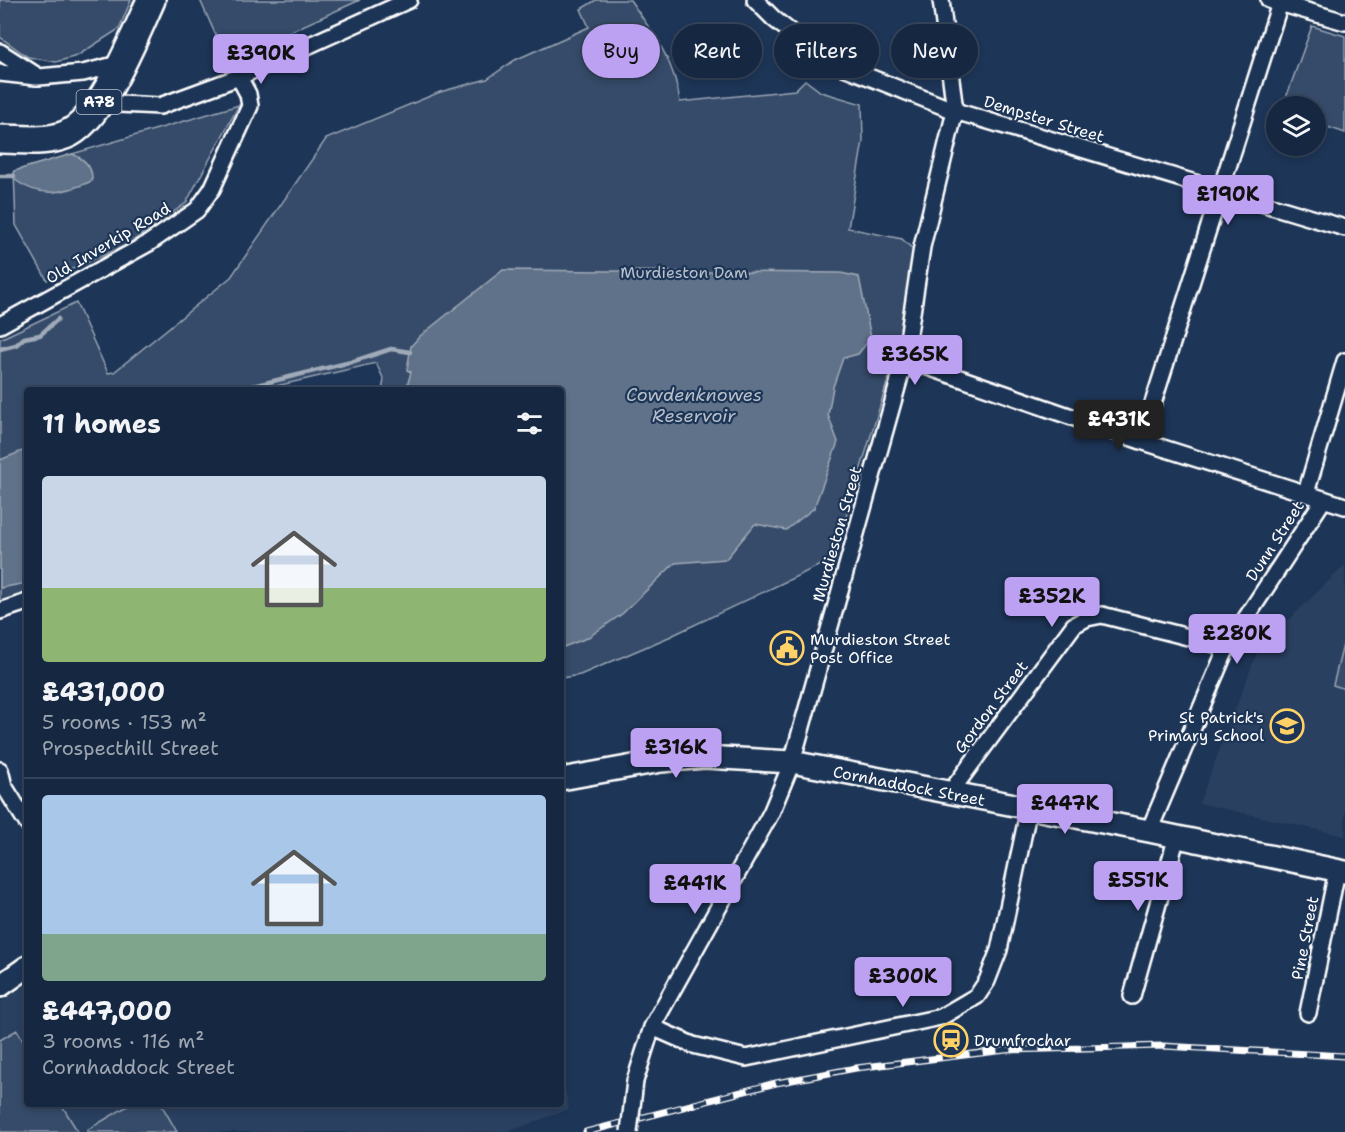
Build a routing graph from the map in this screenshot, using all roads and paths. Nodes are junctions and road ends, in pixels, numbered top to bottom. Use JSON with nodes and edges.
{"nodes":[{"id":1,"x":151,"y":0,"type":"edge"},
{"id":2,"x":409,"y":0,"type":"edge"},
{"id":3,"x":755,"y":0,"type":"edge"},
{"id":4,"x":940,"y":0,"type":"edge"},
{"id":5,"x":1277,"y":1,"type":"edge"},
{"id":6,"x":1345,"y":22,"type":"edge"},
{"id":7,"x":0,"y":52,"type":"edge"},
{"id":8,"x":122,"y":63,"type":"junction"},
{"id":9,"x":0,"y":74,"type":"edge"},
{"id":10,"x":239,"y":76,"type":"junction"},
{"id":11,"x":39,"y":77,"type":"junction"},
{"id":12,"x":99,"y":103,"type":"junction"},
{"id":13,"x":955,"y":111,"type":"junction"},
{"id":14,"x":0,"y":140,"type":"edge"},
{"id":15,"x":1222,"y":192,"type":"junction"},
{"id":16,"x":1345,"y":228,"type":"edge"},
{"id":17,"x":0,"y":325,"type":"edge"},
{"id":18,"x":905,"y":359,"type":"junction"},
{"id":19,"x":1345,"y":361,"type":"edge"},
{"id":20,"x":1141,"y":441,"type":"junction"},
{"id":21,"x":1306,"y":493,"type":"junction"},
{"id":22,"x":1323,"y":499,"type":"junction"},
{"id":23,"x":1345,"y":506,"type":"edge"},
{"id":24,"x":24,"y":603,"type":"edge"},
{"id":25,"x":0,"y":611,"type":"edge"},
{"id":26,"x":1227,"y":647,"type":"junction"},
{"id":27,"x":792,"y":762,"type":"junction"},
{"id":28,"x":0,"y":770,"type":"edge"},
{"id":29,"x":564,"y":778,"type":"edge"},
{"id":30,"x":949,"y":794,"type":"junction"},
{"id":31,"x":1029,"y":808,"type":"junction"},
{"id":32,"x":24,"y":818,"type":"edge"},
{"id":33,"x":1149,"y":831,"type":"junction"},
{"id":34,"x":1177,"y":836,"type":"junction"},
{"id":35,"x":1341,"y":872,"type":"edge"},
{"id":36,"x":24,"y":970,"type":"edge"},
{"id":37,"x":0,"y":986,"type":"edge"},
{"id":38,"x":1132,"y":996,"type":"dead end"},
{"id":39,"x":1308,"y":1013,"type":"dead end"},
{"id":40,"x":652,"y":1027,"type":"junction"},
{"id":41,"x":629,"y":1132,"type":"edge"}],
"edges":[{"from":1,"to":8,"type":"highway","number":"A78"},
{"from":2,"to":10,"type":"street"},
{"from":3,"to":13,"type":"street","name":"Dempster Street"},
{"from":4,"to":13,"type":"street","name":"Murdieston Street"},
{"from":5,"to":6,"type":"street"},
{"from":5,"to":15,"type":"street"},
{"from":7,"to":11,"type":"street"},
{"from":8,"to":11,"type":"street"},
{"from":8,"to":12,"type":"highway","number":"A78"},
{"from":9,"to":11,"type":"street"},
{"from":10,"to":12,"type":"street"},
{"from":10,"to":17,"type":"street","name":"Old Inverkip Road"},
{"from":12,"to":14,"type":"highway","number":"A78"},
{"from":13,"to":15,"type":"street","name":"Dempster Street"},
{"from":13,"to":18,"type":"street","name":"Murdieston Street"},
{"from":15,"to":16,"type":"street","name":"Dempster Street"},
{"from":15,"to":20,"type":"street"},
{"from":18,"to":20,"type":"street"},
{"from":18,"to":27,"type":"street","name":"Murdieston Street"},
{"from":19,"to":21,"type":"street"},
{"from":20,"to":21,"type":"street"},
{"from":21,"to":22,"type":"street"},
{"from":22,"to":23,"type":"street"},
{"from":22,"to":26,"type":"street","name":"Dunn Street"},
{"from":24,"to":25,"type":"street"},
{"from":26,"to":30,"type":"street","name":"Gordon Street"},
{"from":26,"to":33,"type":"street","name":"Dunn Street"},
{"from":27,"to":29,"type":"main road","name":"Cornhaddock Street"},
{"from":27,"to":30,"type":"main road","name":"Cornhaddock Street"},
{"from":27,"to":40,"type":"street","name":"Murdieston Street"},
{"from":28,"to":32,"type":"street"},
{"from":30,"to":31,"type":"main road","name":"Cornhaddock Street"},
{"from":31,"to":33,"type":"main road","name":"Cornhaddock Street"},
{"from":31,"to":40,"type":"street"},
{"from":33,"to":34,"type":"main road","name":"Cornhaddock Street"},
{"from":34,"to":35,"type":"main road","name":"Cornhaddock Street"},
{"from":34,"to":38,"type":"street"},
{"from":35,"to":39,"type":"street","name":"Pine Street"},
{"from":36,"to":37,"type":"main road"},
{"from":40,"to":41,"type":"street","name":"Murdieston Street","bridge":true}]}
